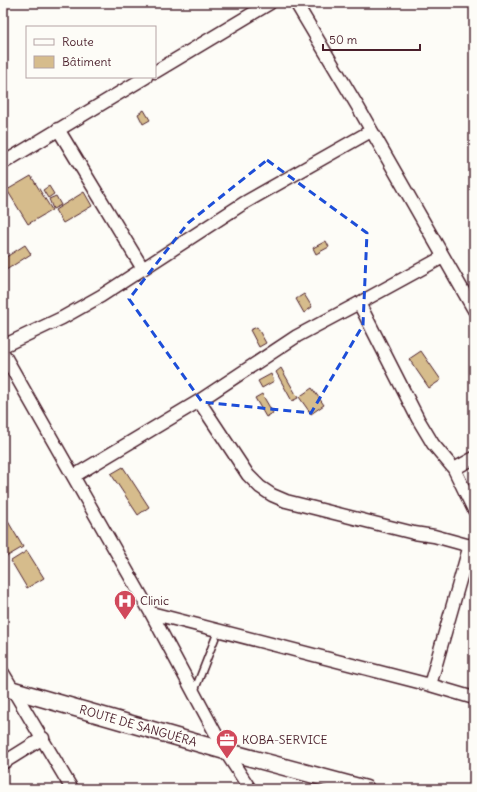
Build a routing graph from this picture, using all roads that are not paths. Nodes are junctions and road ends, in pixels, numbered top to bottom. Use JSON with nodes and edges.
{"nodes":[{"id":1,"x":270,"y":3,"type":"edge"},
{"id":2,"x":296,"y":3,"type":"edge"},
{"id":3,"x":156,"y":71,"type":"edge"},
{"id":4,"x":144,"y":78,"type":"edge"},
{"id":5,"x":58,"y":129,"type":"junction"},
{"id":6,"x":370,"y":130,"type":"junction"},
{"id":7,"x":3,"y":163,"type":"edge"},
{"id":8,"x":443,"y":257,"type":"junction"},
{"id":9,"x":143,"y":269,"type":"junction"},
{"id":10,"x":359,"y":303,"type":"junction"},
{"id":11,"x":474,"y":310,"type":"edge"},
{"id":12,"x":3,"y":346,"type":"edge"},
{"id":13,"x":3,"y":353,"type":"edge"},
{"id":14,"x":199,"y":401,"type":"junction"},
{"id":15,"x":474,"y":458,"type":"edge"},
{"id":16,"x":454,"y":469,"type":"junction"},
{"id":17,"x":74,"y":476,"type":"junction"},
{"id":18,"x":474,"y":510,"type":"edge"},
{"id":19,"x":472,"y":546,"type":"edge"},
{"id":20,"x":151,"y":613,"type":"junction"},
{"id":21,"x":218,"y":631,"type":"junction"},
{"id":22,"x":3,"y":673,"type":"edge"},
{"id":23,"x":430,"y":685,"type":"junction"},
{"id":24,"x":8,"y":688,"type":"edge"},
{"id":25,"x":194,"y":692,"type":"junction"},
{"id":26,"x":474,"y":698,"type":"edge"},
{"id":27,"x":42,"y":738,"type":"junction"},
{"id":28,"x":225,"y":751,"type":"junction"},
{"id":29,"x":3,"y":762,"type":"edge"},
{"id":30,"x":72,"y":789,"type":"edge"},
{"id":31,"x":250,"y":789,"type":"edge"},
{"id":32,"x":366,"y":789,"type":"edge"}],
"edges":[{"from":1,"to":3,"type":"street"},
{"from":2,"to":6,"type":"street"},
{"from":4,"to":5,"type":"street"},
{"from":5,"to":7,"type":"street"},
{"from":5,"to":9,"type":"street"},
{"from":6,"to":8,"type":"street"},
{"from":6,"to":9,"type":"street"},
{"from":8,"to":10,"type":"street"},
{"from":8,"to":11,"type":"street"},
{"from":9,"to":12,"type":"street"},
{"from":10,"to":14,"type":"street"},
{"from":10,"to":16,"type":"street"},
{"from":13,"to":17,"type":"street"},
{"from":14,"to":17,"type":"street"},
{"from":14,"to":19,"type":"street"},
{"from":15,"to":16,"type":"street"},
{"from":16,"to":18,"type":"street"},
{"from":17,"to":20,"type":"street"},
{"from":19,"to":23,"type":"street"},
{"from":20,"to":21,"type":"street"},
{"from":20,"to":25,"type":"street"},
{"from":21,"to":23,"type":"street"},
{"from":21,"to":25,"type":"lane"},
{"from":22,"to":24,"type":"street"},
{"from":23,"to":26,"type":"street"},
{"from":24,"to":27,"type":"street"},
{"from":24,"to":28,"type":"street","name":"ROUTE DE SANGUÉRA"},
{"from":25,"to":28,"type":"street"},
{"from":27,"to":29,"type":"street"},
{"from":27,"to":30,"type":"street"},
{"from":28,"to":31,"type":"street"},
{"from":28,"to":32,"type":"street","name":"ROUTE DE SANGUÉRA"}]}
